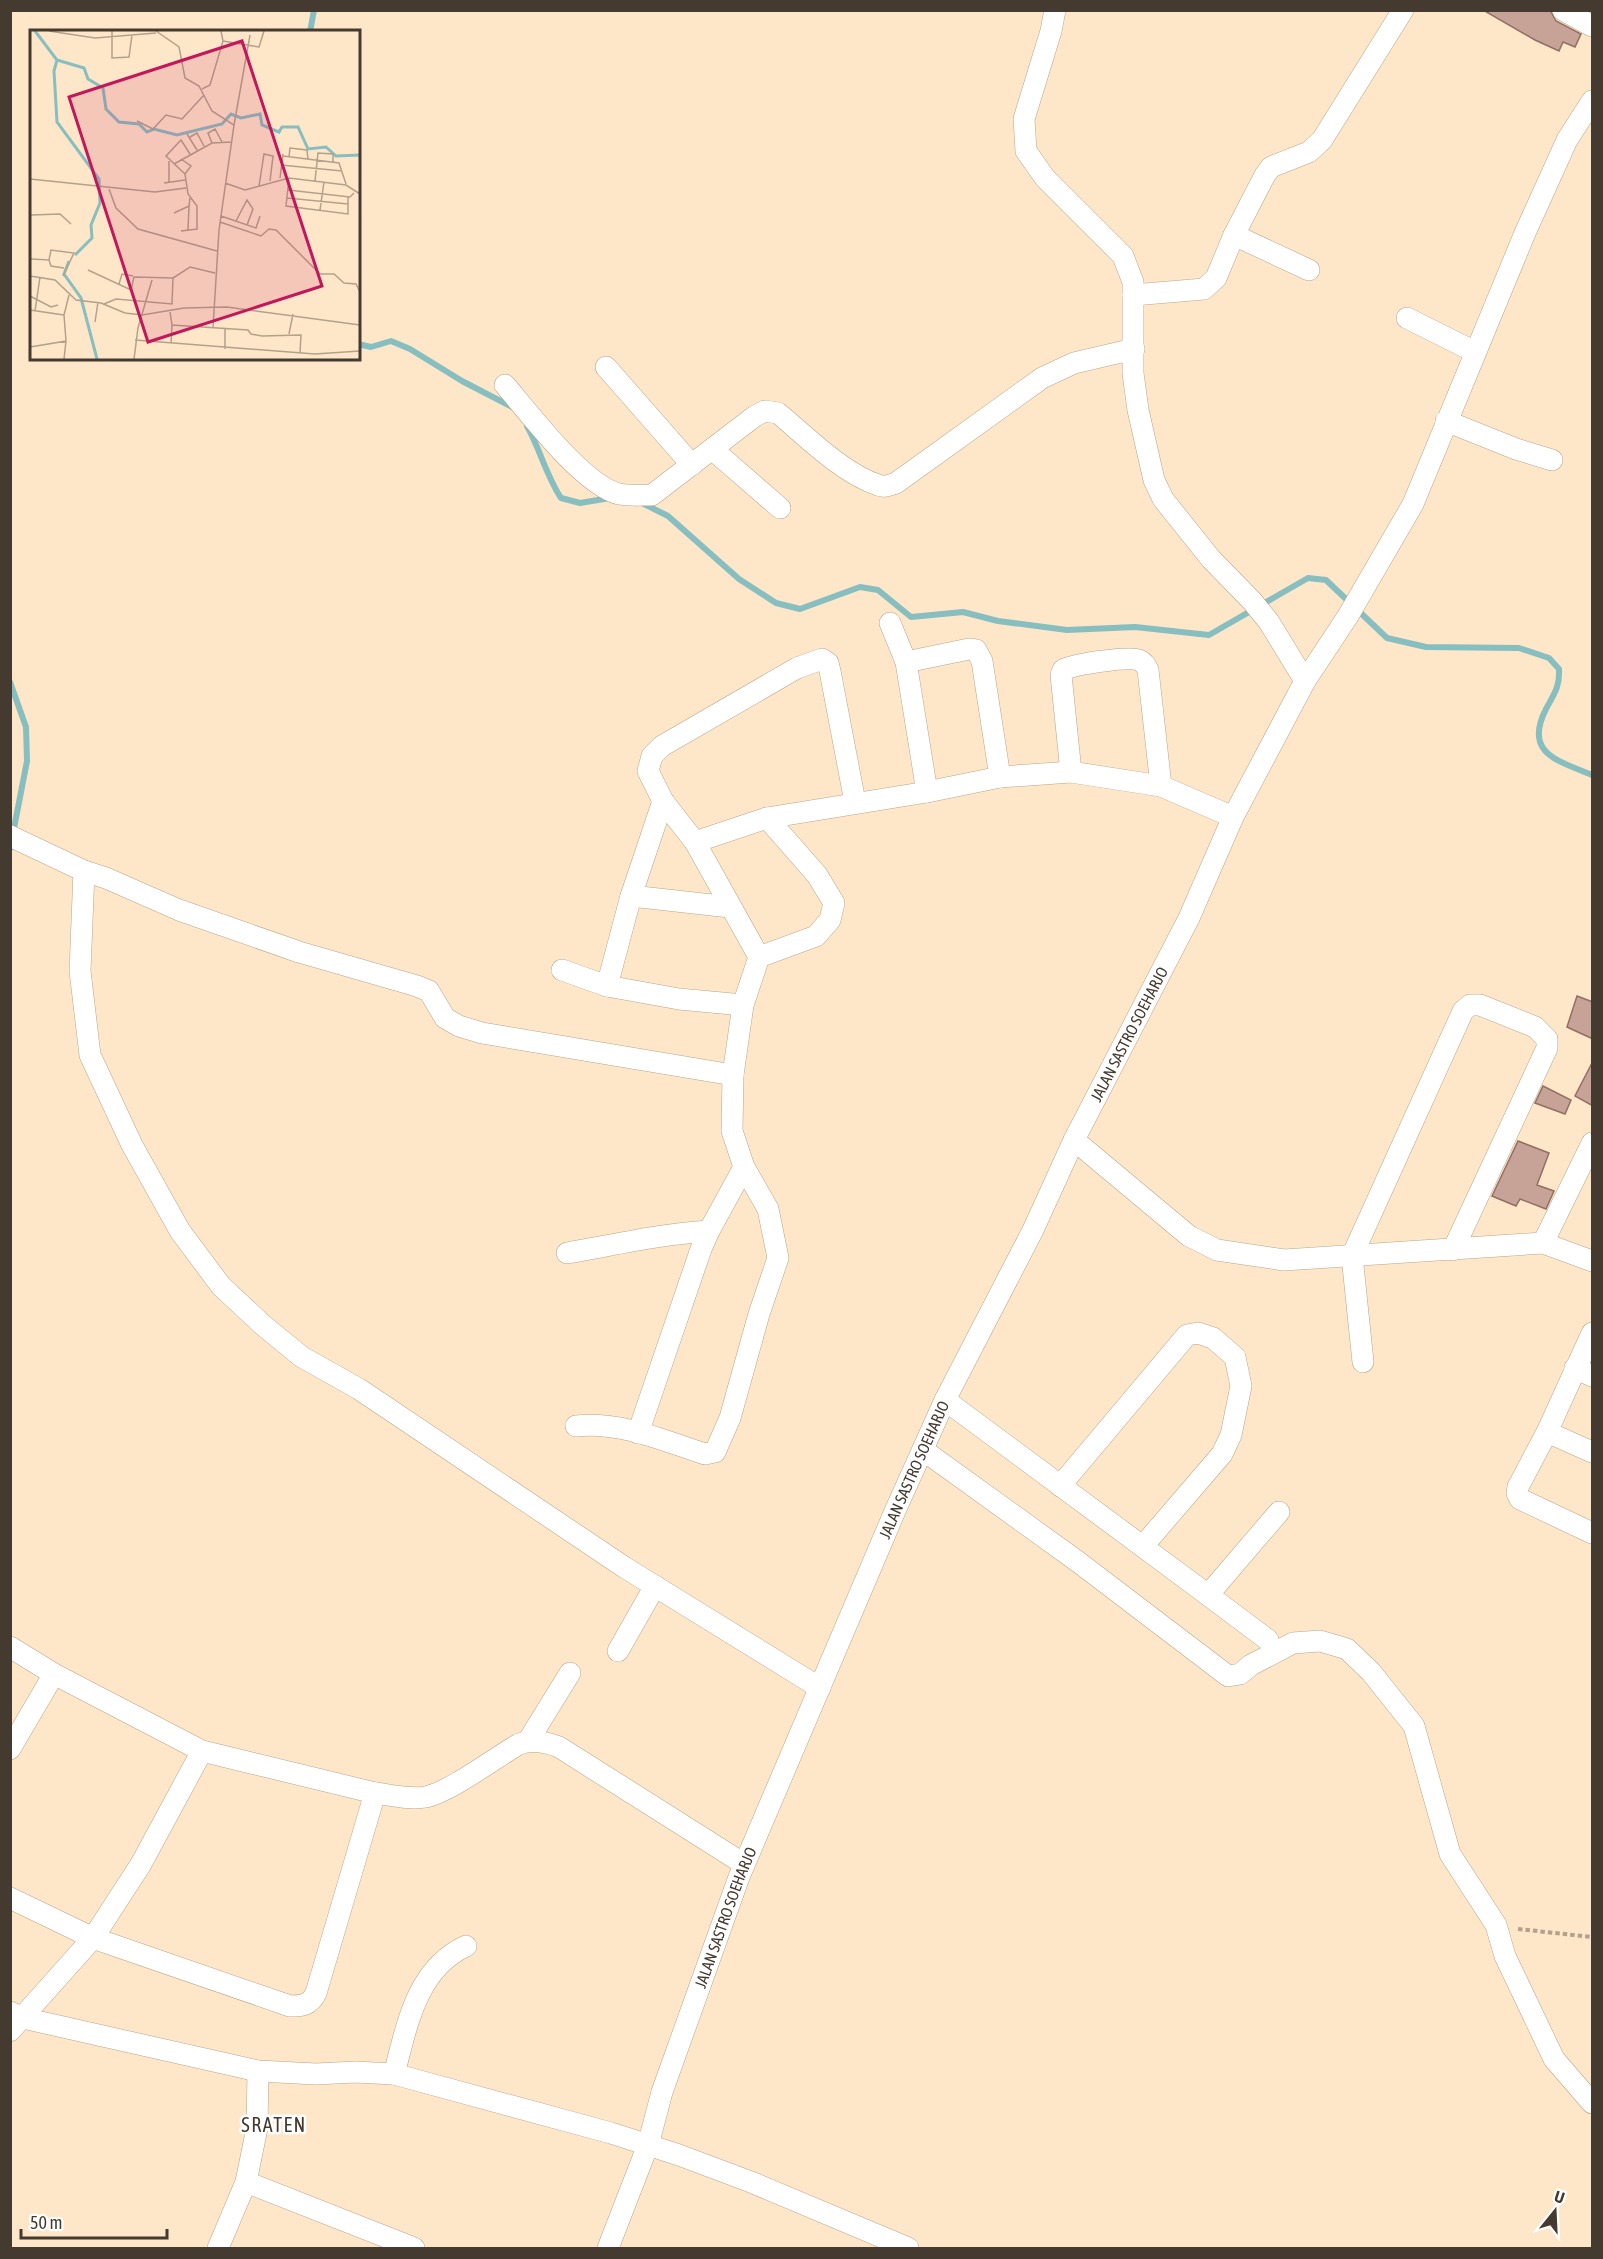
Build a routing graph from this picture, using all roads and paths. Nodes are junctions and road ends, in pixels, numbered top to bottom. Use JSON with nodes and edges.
{"nodes":[{"id":1,"x":1055,"y":10,"type":"edge"},
{"id":2,"x":1403,"y":10,"type":"edge"},
{"id":3,"x":1563,"y":10,"type":"edge"},
{"id":4,"x":1593,"y":26,"type":"edge"},
{"id":5,"x":1593,"y":101,"type":"edge"},
{"id":6,"x":1234,"y":235,"type":"junction"},
{"id":7,"x":1309,"y":270,"type":"dead end"},
{"id":8,"x":1133,"y":295,"type":"junction"},
{"id":9,"x":1407,"y":318,"type":"dead end"},
{"id":10,"x":1134,"y":349,"type":"junction"},
{"id":11,"x":1475,"y":352,"type":"junction"},
{"id":12,"x":606,"y":367,"type":"dead end"},
{"id":13,"x":505,"y":385,"type":"dead end"},
{"id":14,"x":1446,"y":421,"type":"junction"},
{"id":15,"x":712,"y":449,"type":"junction"},
{"id":16,"x":1552,"y":460,"type":"dead end"},
{"id":17,"x":692,"y":465,"type":"junction"},
{"id":18,"x":780,"y":508,"type":"dead end"},
{"id":19,"x":890,"y":623,"type":"dead end"},
{"id":20,"x":906,"y":662,"type":"junction"},
{"id":21,"x":1305,"y":681,"type":"junction"},
{"id":22,"x":1071,"y":772,"type":"junction"},
{"id":23,"x":1000,"y":777,"type":"junction"},
{"id":24,"x":1161,"y":786,"type":"junction"},
{"id":25,"x":927,"y":792,"type":"junction"},
{"id":26,"x":663,"y":801,"type":"junction"},
{"id":27,"x":855,"y":802,"type":"junction"},
{"id":28,"x":1233,"y":817,"type":"junction"},
{"id":29,"x":767,"y":818,"type":"junction"},
{"id":30,"x":10,"y":836,"type":"edge"},
{"id":31,"x":695,"y":842,"type":"junction"},
{"id":32,"x":84,"y":872,"type":"junction"},
{"id":33,"x":631,"y":896,"type":"junction"},
{"id":34,"x":730,"y":906,"type":"junction"},
{"id":35,"x":759,"y":957,"type":"junction"},
{"id":36,"x":562,"y":970,"type":"dead end"},
{"id":37,"x":607,"y":986,"type":"junction"},
{"id":38,"x":743,"y":1005,"type":"junction"},
{"id":39,"x":733,"y":1075,"type":"junction"},
{"id":40,"x":1074,"y":1140,"type":"junction"},
{"id":41,"x":1593,"y":1143,"type":"edge"},
{"id":42,"x":744,"y":1167,"type":"junction"},
{"id":43,"x":709,"y":1231,"type":"junction"},
{"id":44,"x":1543,"y":1243,"type":"junction"},
{"id":45,"x":1453,"y":1250,"type":"junction"},
{"id":46,"x":567,"y":1252,"type":"dead end"},
{"id":47,"x":1352,"y":1256,"type":"junction"},
{"id":48,"x":1593,"y":1261,"type":"edge"},
{"id":49,"x":1593,"y":1333,"type":"edge"},
{"id":50,"x":1363,"y":1362,"type":"dead end"},
{"id":51,"x":1584,"y":1372,"type":"edge"},
{"id":52,"x":945,"y":1400,"type":"junction"},
{"id":53,"x":576,"y":1426,"type":"dead end"},
{"id":54,"x":1547,"y":1432,"type":"junction"},
{"id":55,"x":638,"y":1433,"type":"junction"},
{"id":56,"x":923,"y":1450,"type":"junction"},
{"id":57,"x":1593,"y":1452,"type":"edge"},
{"id":58,"x":1060,"y":1486,"type":"junction"},
{"id":59,"x":1279,"y":1512,"type":"dead end"},
{"id":60,"x":1593,"y":1533,"type":"edge"},
{"id":61,"x":1143,"y":1546,"type":"junction"},
{"id":62,"x":655,"y":1586,"type":"junction"},
{"id":63,"x":1208,"y":1595,"type":"junction"},
{"id":64,"x":1268,"y":1640,"type":"dead end"},
{"id":65,"x":10,"y":1647,"type":"edge"},
{"id":66,"x":618,"y":1651,"type":"dead end"},
{"id":67,"x":570,"y":1673,"type":"dead end"},
{"id":68,"x":54,"y":1674,"type":"junction"},
{"id":69,"x":820,"y":1688,"type":"junction"},
{"id":70,"x":528,"y":1741,"type":"junction"},
{"id":71,"x":10,"y":1749,"type":"edge"},
{"id":72,"x":202,"y":1751,"type":"junction"},
{"id":73,"x":375,"y":1793,"type":"junction"},
{"id":74,"x":744,"y":1864,"type":"junction"},
{"id":75,"x":10,"y":1898,"type":"edge"},
{"id":76,"x":1496,"y":1925,"type":"junction"},
{"id":77,"x":1593,"y":1937,"type":"edge"},
{"id":78,"x":93,"y":1938,"type":"junction"},
{"id":79,"x":466,"y":1946,"type":"dead end"},
{"id":80,"x":15,"y":2020,"type":"edge"},
{"id":81,"x":258,"y":2071,"type":"junction"},
{"id":82,"x":394,"y":2074,"type":"junction"},
{"id":83,"x":1593,"y":2103,"type":"edge"},
{"id":84,"x":648,"y":2145,"type":"junction"},
{"id":85,"x":246,"y":2182,"type":"junction"},
{"id":86,"x":218,"y":2248,"type":"edge"},
{"id":87,"x":414,"y":2248,"type":"edge"},
{"id":88,"x":608,"y":2248,"type":"edge"},
{"id":89,"x":908,"y":2248,"type":"edge"}],
"edges":[{"from":1,"to":8,"type":"street"},
{"from":2,"to":6,"type":"street"},
{"from":3,"to":4,"type":"street"},
{"from":5,"to":11,"type":"street","name":"JALAN SASTRO SOEHARJO"},
{"from":6,"to":7,"type":"street"},
{"from":6,"to":8,"type":"street"},
{"from":8,"to":10,"type":"street"},
{"from":9,"to":11,"type":"street"},
{"from":10,"to":15,"type":"street"},
{"from":10,"to":21,"type":"street"},
{"from":11,"to":14,"type":"street","name":"JALAN SASTRO SOEHARJO"},
{"from":12,"to":17,"type":"street"},
{"from":13,"to":17,"type":"street"},
{"from":14,"to":16,"type":"street"},
{"from":14,"to":21,"type":"street","name":"JALAN SASTRO SOEHARJO"},
{"from":15,"to":17,"type":"street"},
{"from":15,"to":18,"type":"street"},
{"from":19,"to":20,"type":"street"},
{"from":20,"to":23,"type":"street"},
{"from":20,"to":25,"type":"street"},
{"from":21,"to":28,"type":"street","name":"JALAN SASTRO SOEHARJO"},
{"from":22,"to":23,"type":"street"},
{"from":22,"to":24,"type":"street"},
{"from":22,"to":24,"type":"street"},
{"from":23,"to":25,"type":"street"},
{"from":24,"to":28,"type":"street"},
{"from":25,"to":27,"type":"street"},
{"from":26,"to":27,"type":"street"},
{"from":26,"to":31,"type":"street"},
{"from":26,"to":33,"type":"street"},
{"from":27,"to":29,"type":"street"},
{"from":28,"to":40,"type":"street","name":"JALAN SASTRO SOEHARJO"},
{"from":29,"to":31,"type":"street"},
{"from":29,"to":35,"type":"street"},
{"from":30,"to":32,"type":"street"},
{"from":31,"to":34,"type":"street"},
{"from":32,"to":39,"type":"street"},
{"from":32,"to":62,"type":"street"},
{"from":33,"to":34,"type":"street"},
{"from":33,"to":37,"type":"street"},
{"from":34,"to":35,"type":"street"},
{"from":35,"to":38,"type":"street"},
{"from":36,"to":37,"type":"street"},
{"from":37,"to":38,"type":"street"},
{"from":38,"to":39,"type":"street"},
{"from":39,"to":42,"type":"street"},
{"from":40,"to":47,"type":"street"},
{"from":40,"to":52,"type":"street","name":"JALAN SASTRO SOEHARJO"},
{"from":41,"to":44,"type":"street"},
{"from":42,"to":43,"type":"street"},
{"from":42,"to":55,"type":"street"},
{"from":43,"to":46,"type":"street"},
{"from":43,"to":55,"type":"street"},
{"from":44,"to":45,"type":"street"},
{"from":44,"to":48,"type":"street"},
{"from":45,"to":47,"type":"street"},
{"from":45,"to":47,"type":"street"},
{"from":47,"to":50,"type":"street"},
{"from":49,"to":51,"type":"street"},
{"from":51,"to":54,"type":"street"},
{"from":52,"to":56,"type":"street","name":"JALAN SASTRO SOEHARJO"},
{"from":52,"to":58,"type":"street"},
{"from":53,"to":55,"type":"street"},
{"from":54,"to":57,"type":"street"},
{"from":54,"to":60,"type":"street"},
{"from":56,"to":69,"type":"street","name":"JALAN SASTRO SOEHARJO"},
{"from":56,"to":76,"type":"street"},
{"from":58,"to":61,"type":"street"},
{"from":58,"to":61,"type":"street"},
{"from":59,"to":63,"type":"street"},
{"from":61,"to":63,"type":"street"},
{"from":62,"to":66,"type":"street"},
{"from":62,"to":69,"type":"street"},
{"from":63,"to":64,"type":"street"},
{"from":65,"to":68,"type":"street"},
{"from":67,"to":70,"type":"street"},
{"from":68,"to":71,"type":"street"},
{"from":68,"to":72,"type":"street"},
{"from":69,"to":74,"type":"street","name":"JALAN SASTRO SOEHARJO"},
{"from":70,"to":73,"type":"street"},
{"from":70,"to":74,"type":"street"},
{"from":72,"to":73,"type":"street"},
{"from":72,"to":78,"type":"street"},
{"from":73,"to":78,"type":"street"},
{"from":74,"to":84,"type":"street","name":"JALAN SASTRO SOEHARJO"},
{"from":75,"to":78,"type":"street"},
{"from":76,"to":77,"type":"path"},
{"from":76,"to":83,"type":"street"},
{"from":78,"to":80,"type":"street"},
{"from":79,"to":82,"type":"street"},
{"from":80,"to":81,"type":"street"},
{"from":81,"to":82,"type":"street"},
{"from":81,"to":85,"type":"street"},
{"from":82,"to":84,"type":"street"},
{"from":84,"to":88,"type":"street","name":"JALAN SASTRO SOEHARJO"},
{"from":84,"to":89,"type":"street"},
{"from":85,"to":86,"type":"street"},
{"from":85,"to":87,"type":"street"}]}
